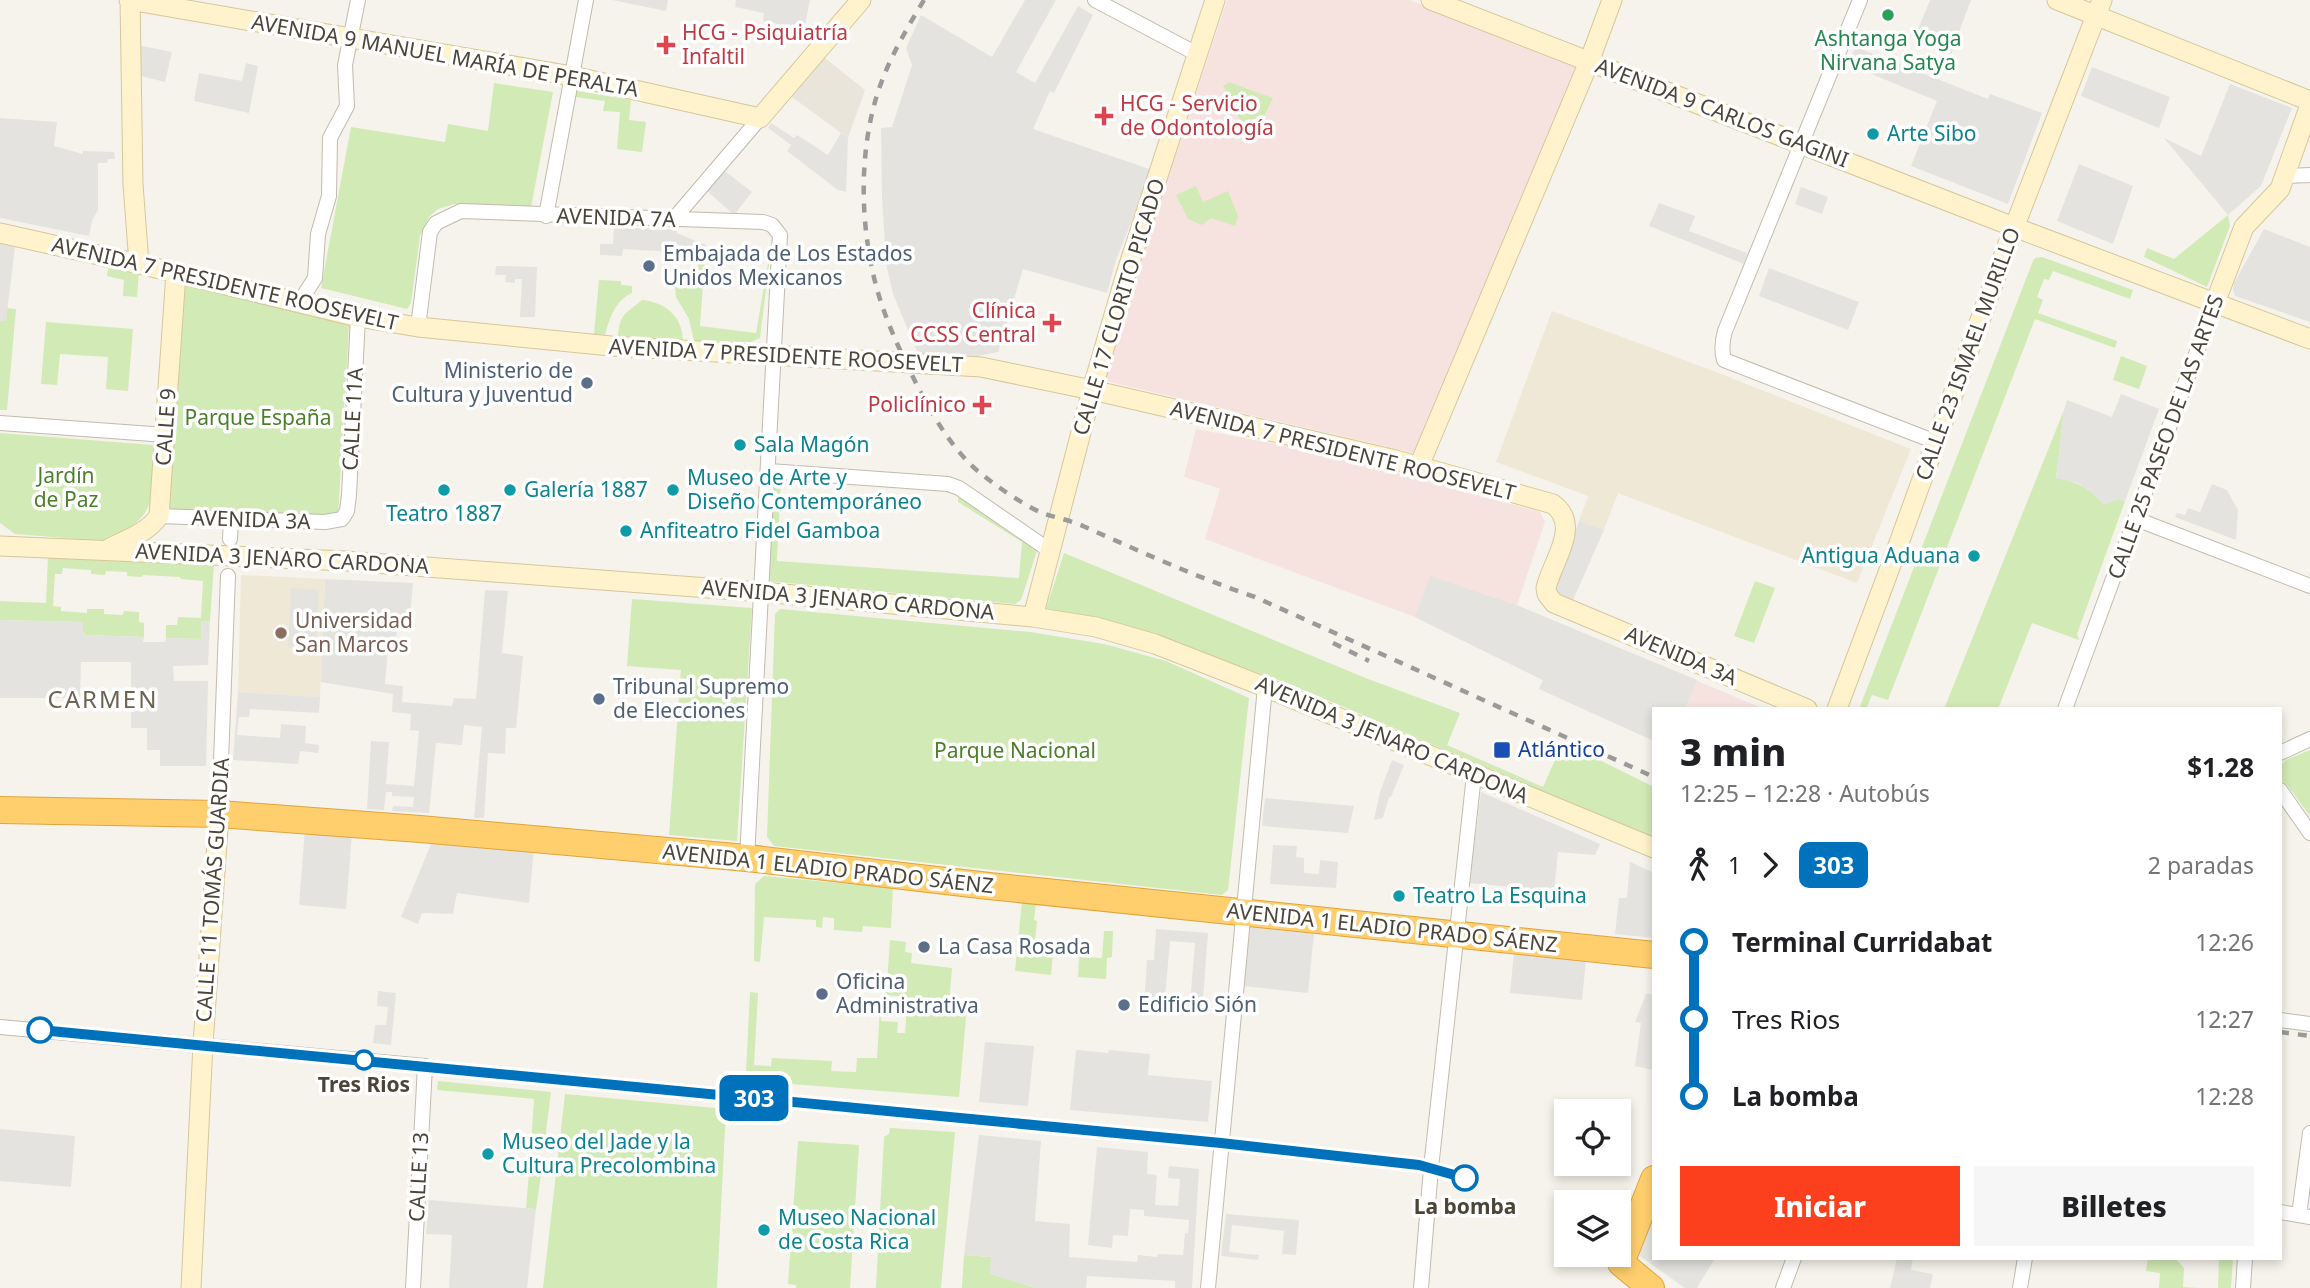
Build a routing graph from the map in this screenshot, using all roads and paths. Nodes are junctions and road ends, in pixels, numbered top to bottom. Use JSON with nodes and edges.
{"nodes":[{"id":1,"x":129,"y":0,"type":"edge"},
{"id":2,"x":358,"y":0,"type":"edge"},
{"id":3,"x":586,"y":0,"type":"edge"},
{"id":4,"x":861,"y":0,"type":"edge"},
{"id":5,"x":1095,"y":0,"type":"edge"},
{"id":6,"x":1215,"y":0,"type":"edge"},
{"id":7,"x":1430,"y":0,"type":"edge"},
{"id":8,"x":1612,"y":0,"type":"edge"},
{"id":9,"x":1860,"y":0,"type":"edge"},
{"id":10,"x":2057,"y":0,"type":"edge"},
{"id":11,"x":2099,"y":8,"type":"edge"},
{"id":12,"x":351,"y":37,"type":"junction"},
{"id":13,"x":1197,"y":54,"type":"junction"},
{"id":14,"x":1589,"y":62,"type":"junction"},
{"id":15,"x":572,"y":76,"type":"junction"},
{"id":16,"x":2310,"y":103,"type":"edge"},
{"id":17,"x":760,"y":118,"type":"junction"},
{"id":18,"x":1802,"y":144,"type":"junction"},
{"id":19,"x":2310,"y":174,"type":"edge"},
{"id":20,"x":2286,"y":176,"type":"junction"},
{"id":21,"x":546,"y":216,"type":"junction"},
{"id":22,"x":673,"y":220,"type":"junction"},
{"id":23,"x":2014,"y":227,"type":"junction"},
{"id":24,"x":0,"y":233,"type":"edge"},
{"id":25,"x":139,"y":264,"type":"junction"},
{"id":26,"x":176,"y":273,"type":"junction"},
{"id":27,"x":299,"y":303,"type":"junction"},
{"id":28,"x":2215,"y":303,"type":"junction"},
{"id":29,"x":358,"y":317,"type":"junction"},
{"id":30,"x":418,"y":327,"type":"junction"},
{"id":31,"x":2310,"y":339,"type":"edge"},
{"id":32,"x":772,"y":354,"type":"junction"},
{"id":33,"x":1092,"y":390,"type":"junction"},
{"id":34,"x":0,"y":424,"type":"edge"},
{"id":35,"x":166,"y":435,"type":"junction"},
{"id":36,"x":1936,"y":442,"type":"junction"},
{"id":37,"x":1419,"y":466,"type":"junction"},
{"id":38,"x":769,"y":471,"type":"junction"},
{"id":39,"x":159,"y":516,"type":"junction"},
{"id":40,"x":342,"y":519,"type":"joint"},
{"id":41,"x":2136,"y":519,"type":"junction"},
{"id":42,"x":231,"y":520,"type":"junction"},
{"id":43,"x":230,"y":539,"type":"dead end"},
{"id":44,"x":0,"y":546,"type":"edge"},
{"id":45,"x":106,"y":550,"type":"junction"},
{"id":46,"x":1049,"y":550,"type":"junction"},
{"id":47,"x":228,"y":576,"type":"dead end"},
{"id":48,"x":2310,"y":586,"type":"edge"},
{"id":49,"x":762,"y":592,"type":"junction"},
{"id":50,"x":1554,"y":603,"type":"joint"},
{"id":51,"x":1033,"y":617,"type":"junction"},
{"id":52,"x":1265,"y":687,"type":"junction"},
{"id":53,"x":1803,"y":707,"type":"edge"},
{"id":54,"x":1837,"y":707,"type":"edge"},
{"id":55,"x":2065,"y":707,"type":"edge"},
{"id":56,"x":2310,"y":739,"type":"edge"},
{"id":57,"x":2282,"y":753,"type":"edge"},
{"id":58,"x":1474,"y":775,"type":"junction"},
{"id":59,"x":2282,"y":793,"type":"edge"},
{"id":60,"x":0,"y":810,"type":"edge"},
{"id":61,"x":219,"y":814,"type":"junction"},
{"id":62,"x":2310,"y":832,"type":"edge"},
{"id":63,"x":1652,"y":847,"type":"edge"},
{"id":64,"x":747,"y":858,"type":"junction"},
{"id":65,"x":1242,"y":912,"type":"junction"},
{"id":66,"x":1456,"y":933,"type":"junction"},
{"id":67,"x":1652,"y":955,"type":"edge"},
{"id":68,"x":2282,"y":1020,"type":"edge"},
{"id":69,"x":2310,"y":1024,"type":"edge"},
{"id":70,"x":0,"y":1027,"type":"edge"},
{"id":71,"x":204,"y":1045,"type":"junction"},
{"id":72,"x":2310,"y":1133,"type":"edge"},
{"id":73,"x":1652,"y":1184,"type":"edge"},
{"id":74,"x":2282,"y":1212,"type":"edge"},
{"id":75,"x":2305,"y":1216,"type":"edge"},
{"id":76,"x":1793,"y":1260,"type":"edge"},
{"id":77,"x":2025,"y":1260,"type":"edge"},
{"id":78,"x":2245,"y":1260,"type":"edge"},
{"id":79,"x":191,"y":1288,"type":"edge"},
{"id":80,"x":413,"y":1288,"type":"edge"},
{"id":81,"x":1208,"y":1288,"type":"edge"},
{"id":82,"x":1421,"y":1288,"type":"edge"},
{"id":83,"x":1651,"y":1288,"type":"edge"},
{"id":84,"x":1783,"y":1288,"type":"edge"},
{"id":85,"x":2020,"y":1288,"type":"edge"},
{"id":86,"x":2243,"y":1288,"type":"edge"}],
"edges":[{"from":1,"to":12,"type":"street","name":"AVENIDA 9 MANUEL MARÍA DE PERALTA"},
{"from":1,"to":25,"type":"street"},
{"from":2,"to":12,"type":"street"},
{"from":3,"to":15,"type":"street"},
{"from":4,"to":17,"type":"street"},
{"from":5,"to":13,"type":"street"},
{"from":6,"to":13,"type":"street","name":"CALLE 17 CLORITO PICADO"},
{"from":7,"to":14,"type":"street","name":"AVENIDA 9 CARLOS GAGINI"},
{"from":8,"to":14,"type":"street"},
{"from":9,"to":18,"type":"street"},
{"from":10,"to":11,"type":"street"},
{"from":11,"to":16,"type":"street"},
{"from":11,"to":23,"type":"street","name":"CALLE 23 ISMAEL MURILLO"},
{"from":12,"to":15,"type":"street","name":"AVENIDA 9 MANUEL MARÍA DE PERALTA"},
{"from":12,"to":27,"type":"street"},
{"from":13,"to":33,"type":"street","name":"CALLE 17 CLORITO PICADO"},
{"from":14,"to":18,"type":"street","name":"AVENIDA 9 CARLOS GAGINI"},
{"from":14,"to":37,"type":"street"},
{"from":15,"to":17,"type":"street","name":"AVENIDA 9 MANUEL MARÍA DE PERALTA"},
{"from":15,"to":21,"type":"street"},
{"from":16,"to":20,"type":"street","name":"CALLE 25 PASEO DE LAS ARTES"},
{"from":17,"to":22,"type":"street"},
{"from":18,"to":23,"type":"street","name":"AVENIDA 9 CARLOS GAGINI"},
{"from":18,"to":36,"type":"street"},
{"from":19,"to":20,"type":"street"},
{"from":20,"to":28,"type":"street","name":"CALLE 25 PASEO DE LAS ARTES"},
{"from":21,"to":22,"type":"street","name":"AVENIDA 7A"},
{"from":21,"to":30,"type":"street","name":"AVENIDA 7A"},
{"from":22,"to":32,"type":"street","name":"AVENIDA 7A"},
{"from":23,"to":28,"type":"street","name":"AVENIDA 9 CARLOS GAGINI"},
{"from":23,"to":36,"type":"street","name":"CALLE 23 ISMAEL MURILLO"},
{"from":24,"to":25,"type":"street","name":"AVENIDA 7 PRESIDENTE ROOSEVELT"},
{"from":25,"to":26,"type":"street","name":"AVENIDA 7 PRESIDENTE ROOSEVELT"},
{"from":26,"to":27,"type":"street","name":"AVENIDA 7 PRESIDENTE ROOSEVELT"},
{"from":26,"to":35,"type":"street","name":"CALLE 9"},
{"from":27,"to":29,"type":"street","name":"AVENIDA 7 PRESIDENTE ROOSEVELT"},
{"from":28,"to":31,"type":"street","name":"AVENIDA 9 CARLOS GAGINI"},
{"from":28,"to":41,"type":"street","name":"CALLE 25 PASEO DE LAS ARTES"},
{"from":29,"to":30,"type":"street","name":"AVENIDA 7 PRESIDENTE ROOSEVELT"},
{"from":29,"to":40,"type":"street","name":"CALLE 11A"},
{"from":30,"to":32,"type":"street","name":"AVENIDA 7 PRESIDENTE ROOSEVELT"},
{"from":32,"to":33,"type":"street","name":"AVENIDA 7 PRESIDENTE ROOSEVELT"},
{"from":32,"to":38,"type":"street"},
{"from":33,"to":37,"type":"street","name":"AVENIDA 7 PRESIDENTE ROOSEVELT"},
{"from":33,"to":46,"type":"street","name":"CALLE 17 CLORITO PICADO"},
{"from":34,"to":35,"type":"street"},
{"from":35,"to":39,"type":"street","name":"CALLE 9"},
{"from":36,"to":54,"type":"street","name":"CALLE 23 ISMAEL MURILLO"},
{"from":37,"to":50,"type":"street","name":"AVENIDA 7 PRESIDENTE ROOSEVELT"},
{"from":38,"to":46,"type":"street"},
{"from":38,"to":49,"type":"street"},
{"from":39,"to":42,"type":"street","name":"AVENIDA 3A"},
{"from":39,"to":45,"type":"street"},
{"from":40,"to":42,"type":"street","name":"AVENIDA 3A"},
{"from":41,"to":48,"type":"street"},
{"from":41,"to":55,"type":"street","name":"CALLE 25 PASEO DE LAS ARTES"},
{"from":42,"to":43,"type":"street"},
{"from":44,"to":45,"type":"street","name":"AVENIDA 3 JENARO CARDONA"},
{"from":45,"to":49,"type":"street","name":"AVENIDA 3 JENARO CARDONA"},
{"from":46,"to":51,"type":"street","name":"CALLE 17 CLORITO PICADO"},
{"from":47,"to":61,"type":"street","name":"CALLE 11 TOMÁS GUARDIA"},
{"from":49,"to":51,"type":"street","name":"AVENIDA 3 JENARO CARDONA"},
{"from":49,"to":64,"type":"street"},
{"from":50,"to":53,"type":"street","name":"AVENIDA 3A"},
{"from":51,"to":52,"type":"street","name":"AVENIDA 3 JENARO CARDONA"},
{"from":52,"to":58,"type":"street","name":"AVENIDA 3 JENARO CARDONA"},
{"from":52,"to":65,"type":"street"},
{"from":56,"to":57,"type":"street"},
{"from":58,"to":63,"type":"street","name":"AVENIDA 3 JENARO CARDONA"},
{"from":58,"to":66,"type":"street"},
{"from":59,"to":62,"type":"street"},
{"from":60,"to":61,"type":"highway","name":"AVENIDA 1 ELADIO PRADO SÁENZ"},
{"from":61,"to":64,"type":"highway","name":"AVENIDA 1 ELADIO PRADO SÁENZ"},
{"from":61,"to":71,"type":"street","name":"CALLE 11 TOMÁS GUARDIA"},
{"from":64,"to":65,"type":"highway","name":"AVENIDA 1 ELADIO PRADO SÁENZ"},
{"from":65,"to":66,"type":"highway","name":"AVENIDA 1 ELADIO PRADO SÁENZ"},
{"from":65,"to":81,"type":"street"},
{"from":66,"to":67,"type":"highway","name":"AVENIDA 1 ELADIO PRADO SÁENZ"},
{"from":66,"to":82,"type":"street"},
{"from":68,"to":69,"type":"street"},
{"from":70,"to":71,"type":"street"},
{"from":71,"to":79,"type":"street","name":"CALLE 11 TOMÁS GUARDIA"},
{"from":71,"to":80,"type":"street","name":"CALLE 13"},
{"from":72,"to":75,"type":"street"},
{"from":73,"to":83,"type":"highway"},
{"from":74,"to":75,"type":"street"},
{"from":76,"to":84,"type":"street"},
{"from":77,"to":85,"type":"street"},
{"from":78,"to":86,"type":"street"}]}
